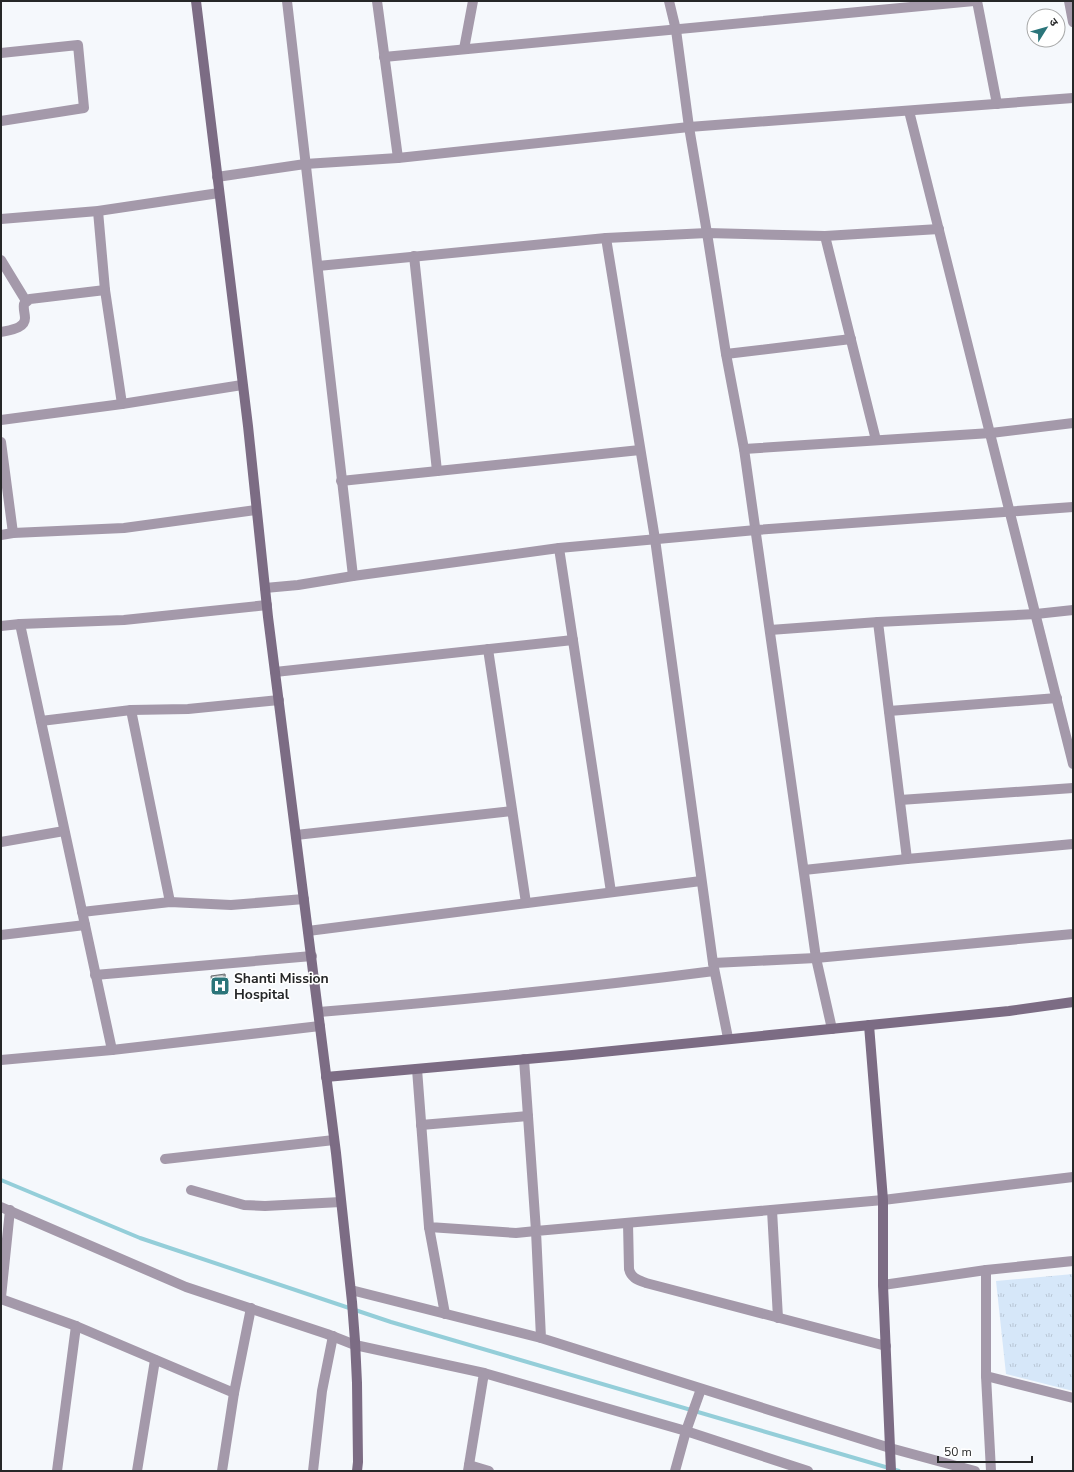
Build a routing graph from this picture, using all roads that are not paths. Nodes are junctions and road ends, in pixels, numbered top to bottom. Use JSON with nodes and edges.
{"nodes":[{"id":1,"x":196,"y":1,"type":"edge"},
{"id":2,"x":287,"y":1,"type":"edge"},
{"id":3,"x":377,"y":1,"type":"edge"},
{"id":4,"x":473,"y":1,"type":"edge"},
{"id":5,"x":669,"y":1,"type":"edge"},
{"id":6,"x":976,"y":1,"type":"edge"},
{"id":7,"x":1069,"y":1,"type":"edge"},
{"id":8,"x":880,"y":6,"type":"edge"},
{"id":9,"x":1073,"y":22,"type":"edge"},
{"id":10,"x":676,"y":30,"type":"junction"},
{"id":11,"x":464,"y":50,"type":"junction"},
{"id":12,"x":1,"y":53,"type":"edge"},
{"id":13,"x":384,"y":57,"type":"junction"},
{"id":14,"x":1073,"y":98,"type":"edge"},
{"id":15,"x":997,"y":104,"type":"junction"},
{"id":16,"x":909,"y":111,"type":"junction"},
{"id":17,"x":1,"y":121,"type":"edge"},
{"id":18,"x":689,"y":127,"type":"junction"},
{"id":19,"x":398,"y":158,"type":"junction"},
{"id":20,"x":305,"y":164,"type":"junction"},
{"id":21,"x":217,"y":177,"type":"junction"},
{"id":22,"x":219,"y":193,"type":"junction"},
{"id":23,"x":98,"y":211,"type":"junction"},
{"id":24,"x":1,"y":218,"type":"edge"},
{"id":25,"x":939,"y":229,"type":"junction"},
{"id":26,"x":708,"y":233,"type":"junction"},
{"id":27,"x":825,"y":236,"type":"junction"},
{"id":28,"x":606,"y":238,"type":"junction"},
{"id":29,"x":414,"y":256,"type":"junction"},
{"id":30,"x":1,"y":260,"type":"edge"},
{"id":31,"x":318,"y":266,"type":"junction"},
{"id":32,"x":105,"y":290,"type":"junction"},
{"id":33,"x":26,"y":301,"type":"junction"},
{"id":34,"x":1,"y":332,"type":"edge"},
{"id":35,"x":851,"y":339,"type":"junction"},
{"id":36,"x":726,"y":354,"type":"junction"},
{"id":37,"x":242,"y":385,"type":"junction"},
{"id":38,"x":122,"y":404,"type":"junction"},
{"id":39,"x":1,"y":420,"type":"edge"},
{"id":40,"x":1073,"y":423,"type":"edge"},
{"id":41,"x":991,"y":433,"type":"junction"},
{"id":42,"x":876,"y":440,"type":"junction"},
{"id":43,"x":1,"y":442,"type":"edge"},
{"id":44,"x":744,"y":449,"type":"junction"},
{"id":45,"x":640,"y":450,"type":"junction"},
{"id":46,"x":437,"y":471,"type":"junction"},
{"id":47,"x":342,"y":481,"type":"junction"},
{"id":48,"x":1073,"y":507,"type":"edge"},
{"id":49,"x":256,"y":510,"type":"junction"},
{"id":50,"x":1010,"y":511,"type":"junction"},
{"id":51,"x":756,"y":530,"type":"junction"},
{"id":52,"x":13,"y":533,"type":"junction"},
{"id":53,"x":1,"y":535,"type":"edge"},
{"id":54,"x":655,"y":539,"type":"junction"},
{"id":55,"x":559,"y":548,"type":"junction"},
{"id":56,"x":353,"y":576,"type":"junction"},
{"id":57,"x":265,"y":588,"type":"junction"},
{"id":58,"x":267,"y":605,"type":"junction"},
{"id":59,"x":1073,"y":610,"type":"edge"},
{"id":60,"x":1036,"y":614,"type":"junction"},
{"id":61,"x":878,"y":622,"type":"junction"},
{"id":62,"x":20,"y":624,"type":"junction"},
{"id":63,"x":1,"y":626,"type":"edge"},
{"id":64,"x":770,"y":630,"type":"junction"},
{"id":65,"x":573,"y":640,"type":"junction"},
{"id":66,"x":488,"y":649,"type":"junction"},
{"id":67,"x":275,"y":672,"type":"junction"},
{"id":68,"x":1057,"y":698,"type":"junction"},
{"id":69,"x":279,"y":700,"type":"junction"},
{"id":70,"x":132,"y":710,"type":"junction"},
{"id":71,"x":889,"y":711,"type":"junction"},
{"id":72,"x":41,"y":721,"type":"junction"},
{"id":73,"x":1073,"y":764,"type":"edge"},
{"id":74,"x":1073,"y":788,"type":"edge"},
{"id":75,"x":900,"y":800,"type":"junction"},
{"id":76,"x":512,"y":811,"type":"junction"},
{"id":77,"x":64,"y":831,"type":"junction"},
{"id":78,"x":296,"y":835,"type":"junction"},
{"id":79,"x":1,"y":842,"type":"edge"},
{"id":80,"x":1073,"y":844,"type":"edge"},
{"id":81,"x":907,"y":859,"type":"junction"},
{"id":82,"x":804,"y":870,"type":"junction"},
{"id":83,"x":701,"y":881,"type":"junction"},
{"id":84,"x":611,"y":892,"type":"junction"},
{"id":85,"x":304,"y":899,"type":"junction"},
{"id":86,"x":170,"y":902,"type":"junction"},
{"id":87,"x":526,"y":903,"type":"junction"},
{"id":88,"x":82,"y":912,"type":"junction"},
{"id":89,"x":85,"y":925,"type":"junction"},
{"id":90,"x":308,"y":931,"type":"junction"},
{"id":91,"x":1073,"y":934,"type":"edge"},
{"id":92,"x":1,"y":935,"type":"edge"},
{"id":93,"x":312,"y":956,"type":"junction"},
{"id":94,"x":816,"y":958,"type":"junction"},
{"id":95,"x":713,"y":967,"type":"junction"},
{"id":96,"x":95,"y":975,"type":"junction"},
{"id":97,"x":1073,"y":1002,"type":"edge"},
{"id":98,"x":319,"y":1012,"type":"junction"},
{"id":99,"x":869,"y":1025,"type":"junction"},
{"id":100,"x":320,"y":1026,"type":"junction"},
{"id":101,"x":832,"y":1029,"type":"junction"},
{"id":102,"x":728,"y":1038,"type":"junction"},
{"id":103,"x":112,"y":1050,"type":"junction"},
{"id":104,"x":524,"y":1059,"type":"junction"},
{"id":105,"x":1,"y":1060,"type":"edge"},
{"id":106,"x":417,"y":1069,"type":"junction"},
{"id":107,"x":326,"y":1077,"type":"junction"},
{"id":108,"x":528,"y":1116,"type":"junction"},
{"id":109,"x":421,"y":1125,"type":"junction"},
{"id":110,"x":334,"y":1140,"type":"junction"},
{"id":111,"x":165,"y":1159,"type":"dead end"},
{"id":112,"x":1073,"y":1177,"type":"edge"},
{"id":113,"x":191,"y":1190,"type":"dead end"},
{"id":114,"x":883,"y":1200,"type":"junction"},
{"id":115,"x":341,"y":1202,"type":"junction"},
{"id":116,"x":5,"y":1209,"type":"edge"},
{"id":117,"x":772,"y":1210,"type":"junction"},
{"id":118,"x":628,"y":1223,"type":"junction"},
{"id":119,"x":429,"y":1227,"type":"junction"},
{"id":120,"x":536,"y":1231,"type":"junction"},
{"id":121,"x":1073,"y":1261,"type":"edge"},
{"id":122,"x":986,"y":1270,"type":"junction"},
{"id":123,"x":883,"y":1286,"type":"junction"},
{"id":124,"x":351,"y":1290,"type":"junction"},
{"id":125,"x":1,"y":1298,"type":"edge"},
{"id":126,"x":251,"y":1308,"type":"junction"},
{"id":127,"x":446,"y":1314,"type":"junction"},
{"id":128,"x":778,"y":1318,"type":"junction"},
{"id":129,"x":76,"y":1326,"type":"junction"},
{"id":130,"x":333,"y":1336,"type":"junction"},
{"id":131,"x":541,"y":1338,"type":"junction"},
{"id":132,"x":355,"y":1343,"type":"junction"},
{"id":133,"x":886,"y":1346,"type":"junction"},
{"id":134,"x":155,"y":1360,"type":"junction"},
{"id":135,"x":484,"y":1373,"type":"junction"},
{"id":136,"x":986,"y":1376,"type":"junction"},
{"id":137,"x":234,"y":1393,"type":"junction"},
{"id":138,"x":699,"y":1393,"type":"junction"},
{"id":139,"x":1073,"y":1398,"type":"edge"},
{"id":140,"x":687,"y":1427,"type":"junction"},
{"id":141,"x":890,"y":1448,"type":"junction"},
{"id":142,"x":468,"y":1468,"type":"edge"},
{"id":143,"x":56,"y":1471,"type":"edge"},
{"id":144,"x":137,"y":1471,"type":"edge"},
{"id":145,"x":222,"y":1471,"type":"edge"},
{"id":146,"x":313,"y":1471,"type":"edge"},
{"id":147,"x":357,"y":1471,"type":"edge"},
{"id":148,"x":489,"y":1471,"type":"edge"},
{"id":149,"x":675,"y":1471,"type":"edge"},
{"id":150,"x":808,"y":1471,"type":"edge"},
{"id":151,"x":891,"y":1471,"type":"edge"},
{"id":152,"x":975,"y":1471,"type":"edge"},
{"id":153,"x":991,"y":1471,"type":"edge"}],
"edges":[{"from":1,"to":21,"type":"street"},
{"from":2,"to":20,"type":"street"},
{"from":3,"to":13,"type":"street"},
{"from":4,"to":11,"type":"street"},
{"from":5,"to":10,"type":"street"},
{"from":6,"to":8,"type":"street"},
{"from":6,"to":15,"type":"street"},
{"from":7,"to":9,"type":"street"},
{"from":8,"to":10,"type":"street"},
{"from":10,"to":11,"type":"street"},
{"from":10,"to":18,"type":"street"},
{"from":11,"to":13,"type":"street"},
{"from":12,"to":17,"type":"street"},
{"from":13,"to":19,"type":"street"},
{"from":14,"to":15,"type":"street"},
{"from":15,"to":16,"type":"street"},
{"from":16,"to":18,"type":"street"},
{"from":16,"to":25,"type":"street"},
{"from":18,"to":19,"type":"street"},
{"from":18,"to":26,"type":"street"},
{"from":19,"to":20,"type":"street"},
{"from":20,"to":21,"type":"street"},
{"from":20,"to":31,"type":"street"},
{"from":21,"to":22,"type":"street"},
{"from":22,"to":23,"type":"street"},
{"from":22,"to":37,"type":"street"},
{"from":23,"to":24,"type":"street"},
{"from":23,"to":32,"type":"street"},
{"from":25,"to":27,"type":"street"},
{"from":25,"to":41,"type":"street"},
{"from":26,"to":27,"type":"street"},
{"from":26,"to":28,"type":"street"},
{"from":26,"to":36,"type":"street"},
{"from":27,"to":35,"type":"street"},
{"from":28,"to":29,"type":"street"},
{"from":28,"to":45,"type":"street"},
{"from":29,"to":31,"type":"street"},
{"from":29,"to":46,"type":"street"},
{"from":30,"to":33,"type":"street"},
{"from":31,"to":47,"type":"street"},
{"from":32,"to":33,"type":"street"},
{"from":32,"to":38,"type":"street"},
{"from":33,"to":34,"type":"street"},
{"from":35,"to":36,"type":"street"},
{"from":35,"to":42,"type":"street"},
{"from":36,"to":44,"type":"street"},
{"from":37,"to":38,"type":"street"},
{"from":37,"to":49,"type":"street"},
{"from":38,"to":39,"type":"street"},
{"from":40,"to":41,"type":"street"},
{"from":41,"to":42,"type":"street"},
{"from":41,"to":50,"type":"street"},
{"from":42,"to":44,"type":"street"},
{"from":43,"to":52,"type":"street"},
{"from":44,"to":51,"type":"street"},
{"from":45,"to":46,"type":"street"},
{"from":45,"to":54,"type":"street"},
{"from":46,"to":47,"type":"street"},
{"from":47,"to":56,"type":"street"},
{"from":48,"to":50,"type":"street"},
{"from":49,"to":52,"type":"street"},
{"from":49,"to":57,"type":"street"},
{"from":50,"to":51,"type":"street"},
{"from":50,"to":60,"type":"street"},
{"from":51,"to":54,"type":"street"},
{"from":51,"to":64,"type":"street"},
{"from":52,"to":53,"type":"street"},
{"from":54,"to":55,"type":"street"},
{"from":54,"to":83,"type":"street"},
{"from":55,"to":56,"type":"street"},
{"from":55,"to":65,"type":"street"},
{"from":56,"to":57,"type":"street"},
{"from":57,"to":58,"type":"street"},
{"from":58,"to":62,"type":"street"},
{"from":58,"to":67,"type":"street"},
{"from":59,"to":60,"type":"street"},
{"from":60,"to":61,"type":"street"},
{"from":60,"to":68,"type":"street"},
{"from":61,"to":64,"type":"street"},
{"from":61,"to":71,"type":"street"},
{"from":62,"to":63,"type":"street"},
{"from":62,"to":72,"type":"street"},
{"from":64,"to":82,"type":"street"},
{"from":65,"to":66,"type":"street"},
{"from":65,"to":84,"type":"street"},
{"from":66,"to":67,"type":"street"},
{"from":66,"to":76,"type":"street"},
{"from":67,"to":69,"type":"street"},
{"from":68,"to":71,"type":"street"},
{"from":68,"to":73,"type":"street"},
{"from":69,"to":70,"type":"street"},
{"from":69,"to":78,"type":"street"},
{"from":70,"to":72,"type":"street"},
{"from":70,"to":86,"type":"street"},
{"from":71,"to":75,"type":"street"},
{"from":72,"to":77,"type":"street"},
{"from":74,"to":75,"type":"street"},
{"from":75,"to":81,"type":"street"},
{"from":76,"to":78,"type":"street"},
{"from":76,"to":87,"type":"street"},
{"from":77,"to":79,"type":"street"},
{"from":77,"to":88,"type":"street"},
{"from":78,"to":85,"type":"street"},
{"from":80,"to":81,"type":"street"},
{"from":81,"to":82,"type":"street"},
{"from":82,"to":94,"type":"street"},
{"from":83,"to":84,"type":"street"},
{"from":83,"to":95,"type":"street"},
{"from":84,"to":87,"type":"street"},
{"from":85,"to":86,"type":"street"},
{"from":85,"to":90,"type":"street"},
{"from":86,"to":88,"type":"street"},
{"from":87,"to":90,"type":"street"},
{"from":88,"to":89,"type":"street"},
{"from":89,"to":92,"type":"street"},
{"from":89,"to":96,"type":"street"},
{"from":90,"to":93,"type":"street"},
{"from":91,"to":94,"type":"street"},
{"from":93,"to":96,"type":"street"},
{"from":93,"to":98,"type":"street"},
{"from":94,"to":95,"type":"street"},
{"from":94,"to":101,"type":"street"},
{"from":95,"to":98,"type":"street"},
{"from":95,"to":102,"type":"street"},
{"from":96,"to":103,"type":"street"},
{"from":97,"to":99,"type":"street"},
{"from":98,"to":100,"type":"street"},
{"from":99,"to":101,"type":"street"},
{"from":99,"to":114,"type":"street"},
{"from":100,"to":103,"type":"street"},
{"from":100,"to":107,"type":"street"},
{"from":101,"to":102,"type":"street"},
{"from":102,"to":104,"type":"street"},
{"from":103,"to":105,"type":"street"},
{"from":104,"to":106,"type":"street"},
{"from":104,"to":108,"type":"street"},
{"from":106,"to":107,"type":"street"},
{"from":106,"to":109,"type":"street"},
{"from":107,"to":110,"type":"street"},
{"from":108,"to":109,"type":"street"},
{"from":108,"to":120,"type":"street"},
{"from":109,"to":119,"type":"street"},
{"from":110,"to":111,"type":"street"},
{"from":110,"to":115,"type":"street"},
{"from":112,"to":114,"type":"street"},
{"from":113,"to":115,"type":"street"},
{"from":114,"to":117,"type":"street"},
{"from":114,"to":123,"type":"street"},
{"from":115,"to":124,"type":"street"},
{"from":116,"to":125,"type":"street"},
{"from":116,"to":126,"type":"street"},
{"from":117,"to":118,"type":"street"},
{"from":117,"to":128,"type":"street"},
{"from":118,"to":120,"type":"street"},
{"from":118,"to":128,"type":"street"},
{"from":119,"to":120,"type":"street"},
{"from":119,"to":127,"type":"street"},
{"from":120,"to":131,"type":"street"},
{"from":121,"to":122,"type":"street"},
{"from":122,"to":123,"type":"street"},
{"from":122,"to":136,"type":"street"},
{"from":123,"to":133,"type":"street"},
{"from":124,"to":127,"type":"street"},
{"from":124,"to":132,"type":"street"},
{"from":125,"to":129,"type":"street"},
{"from":126,"to":130,"type":"street"},
{"from":126,"to":137,"type":"street"},
{"from":127,"to":131,"type":"street"},
{"from":128,"to":133,"type":"street"},
{"from":129,"to":134,"type":"street"},
{"from":129,"to":143,"type":"street"},
{"from":130,"to":132,"type":"street"},
{"from":130,"to":146,"type":"street"},
{"from":131,"to":138,"type":"street"},
{"from":132,"to":135,"type":"street"},
{"from":132,"to":147,"type":"street"},
{"from":133,"to":141,"type":"street"},
{"from":134,"to":137,"type":"street"},
{"from":134,"to":144,"type":"street"},
{"from":135,"to":140,"type":"street"},
{"from":135,"to":142,"type":"street"},
{"from":136,"to":139,"type":"street"},
{"from":136,"to":153,"type":"street"},
{"from":137,"to":145,"type":"street"},
{"from":138,"to":140,"type":"street"},
{"from":138,"to":141,"type":"street"},
{"from":140,"to":149,"type":"street"},
{"from":140,"to":150,"type":"street"},
{"from":141,"to":151,"type":"street"},
{"from":141,"to":152,"type":"street"},
{"from":142,"to":148,"type":"street"}]}
